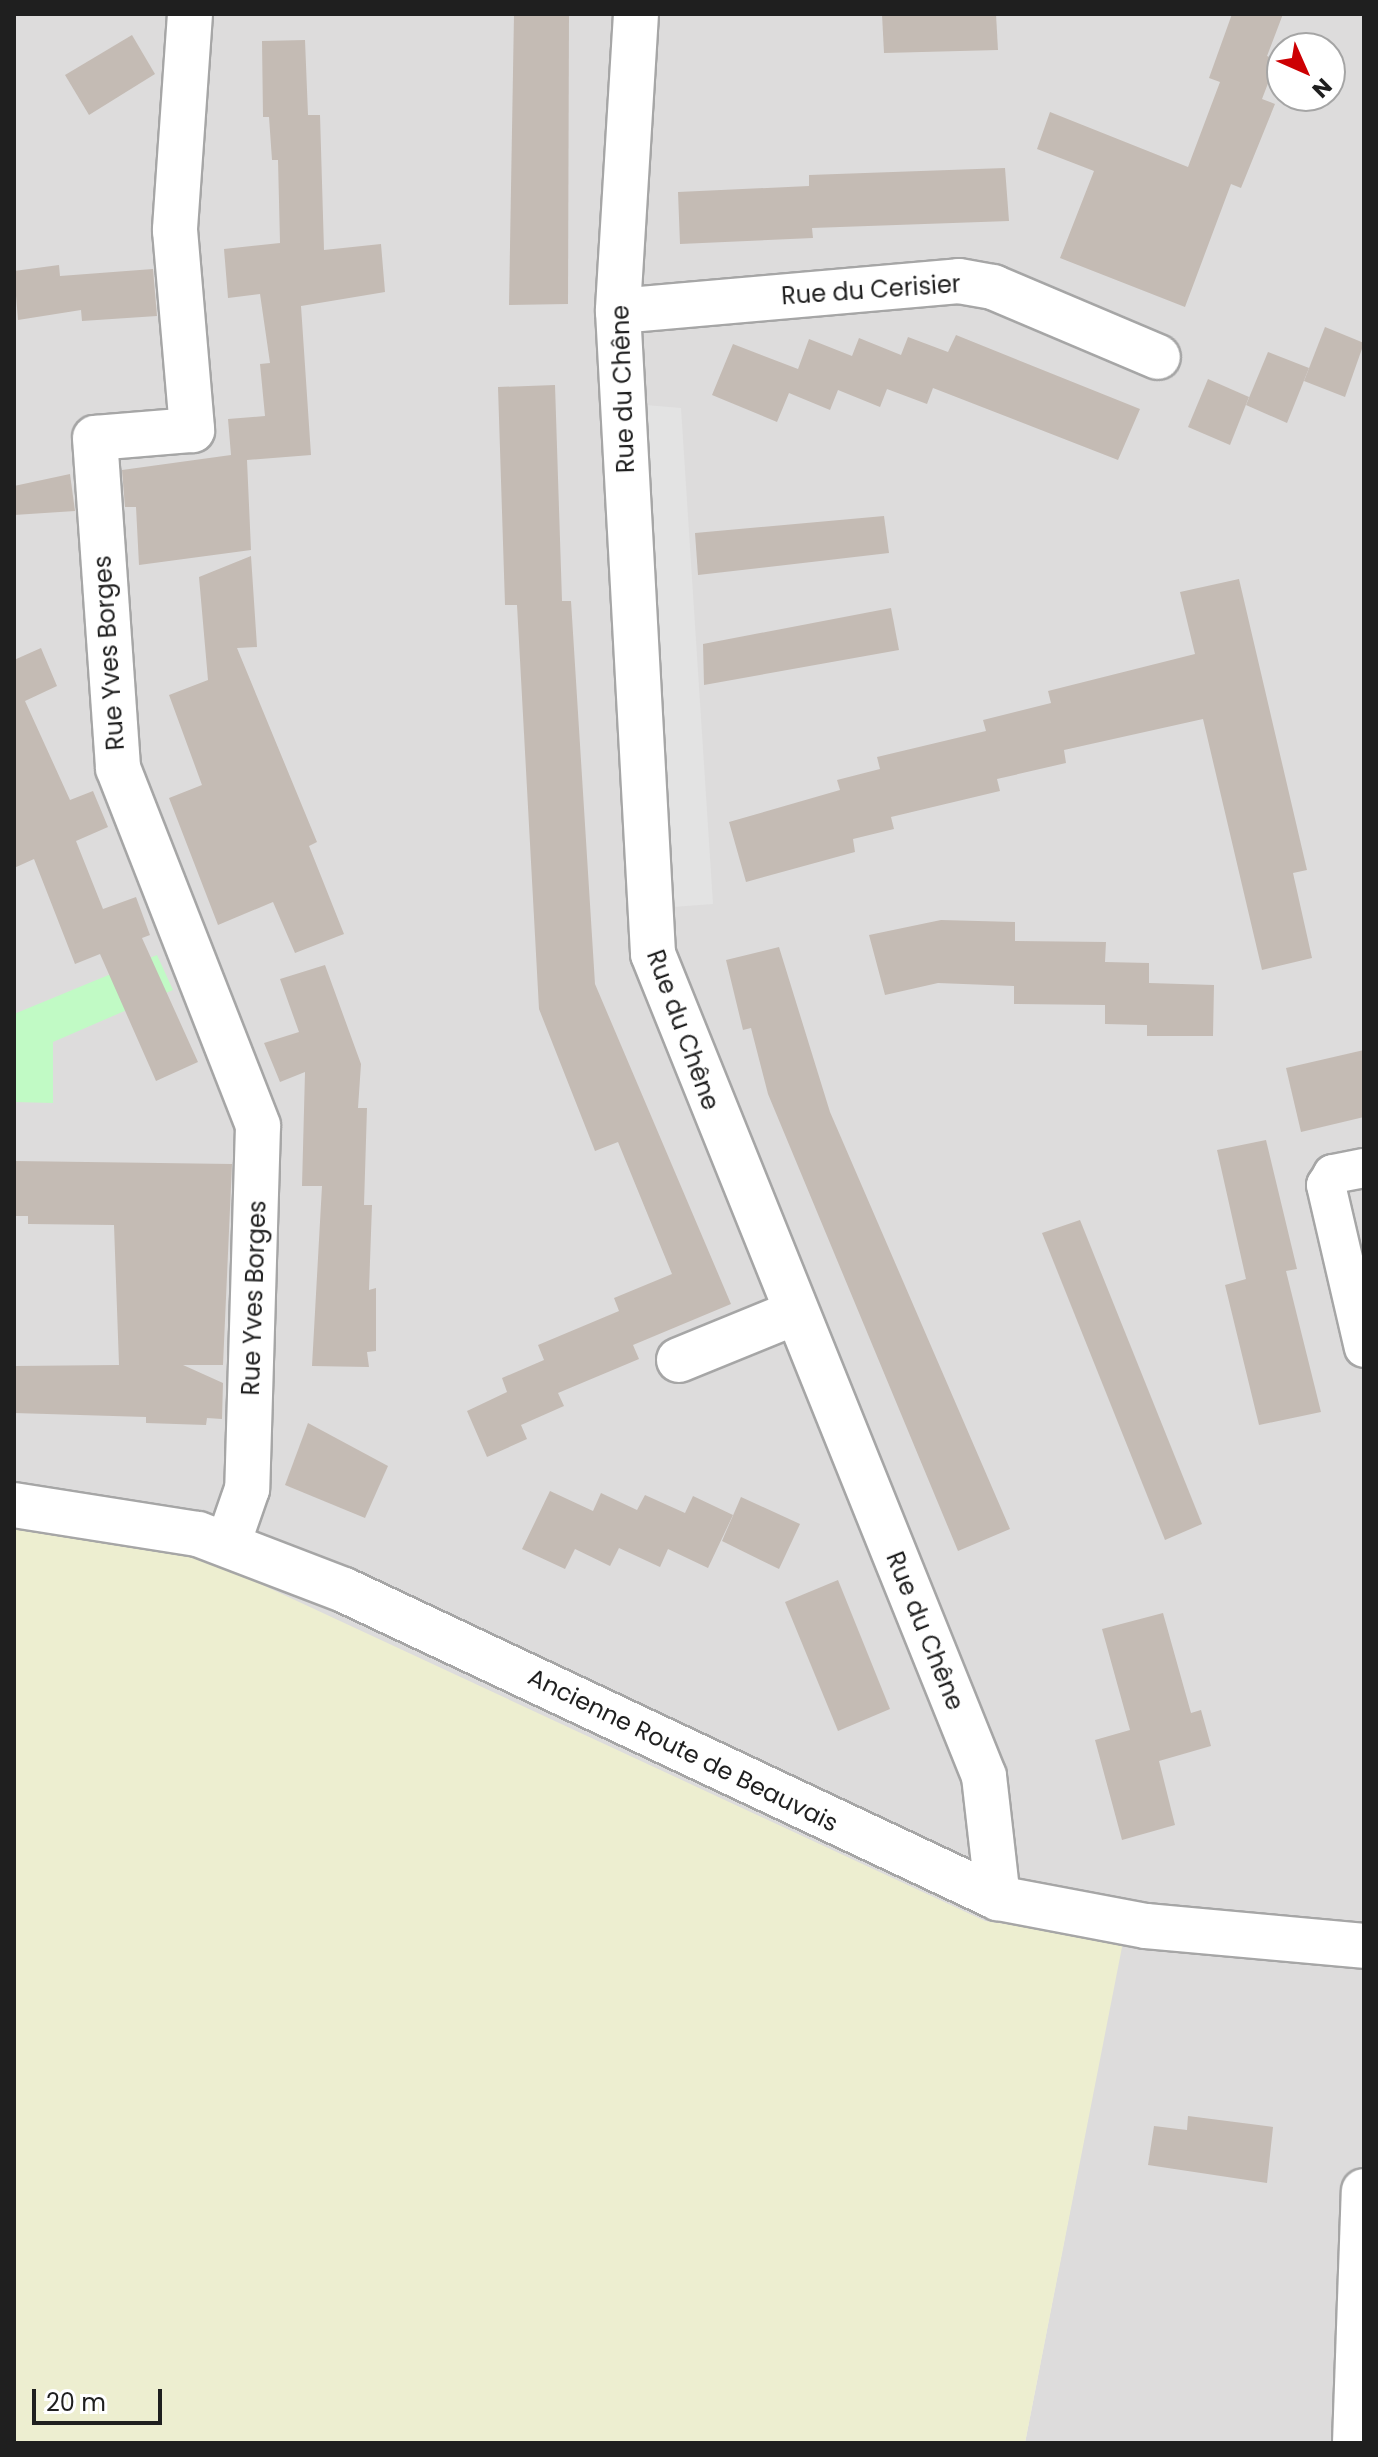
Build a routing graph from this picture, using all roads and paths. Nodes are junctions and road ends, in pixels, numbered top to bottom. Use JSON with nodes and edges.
{"nodes":[{"id":1,"x":190,"y":14,"type":"edge"},
{"id":2,"x":636,"y":14,"type":"edge"},
{"id":3,"x":618,"y":311,"type":"junction"},
{"id":4,"x":1158,"y":357,"type":"dead end"},
{"id":5,"x":1364,"y":1168,"type":"edge"},
{"id":6,"x":794,"y":1313,"type":"junction"},
{"id":7,"x":1364,"y":1348,"type":"edge"},
{"id":8,"x":679,"y":1360,"type":"dead end"},
{"id":9,"x":14,"y":1505,"type":"edge"},
{"id":10,"x":228,"y":1544,"type":"junction"},
{"id":11,"x":998,"y":1898,"type":"junction"},
{"id":12,"x":1364,"y":1946,"type":"edge"},
{"id":13,"x":1364,"y":2191,"type":"edge"},
{"id":14,"x":1355,"y":2443,"type":"edge"}],
"edges":[{"from":1,"to":10,"type":"street","name":"Rue Yves Borges"},
{"from":2,"to":3,"type":"street","name":"Rue du Chêne"},
{"from":3,"to":4,"type":"street","name":"Rue du Cerisier"},
{"from":3,"to":6,"type":"street","name":"Rue du Chêne"},
{"from":5,"to":7,"type":"street"},
{"from":6,"to":8,"type":"street"},
{"from":6,"to":11,"type":"street","name":"Rue du Chêne"},
{"from":9,"to":10,"type":"street","name":"Ancienne Route de Beauvais"},
{"from":10,"to":11,"type":"street","name":"Ancienne Route de Beauvais"},
{"from":11,"to":12,"type":"street","name":"Ancienne Route de Beauvais"},
{"from":13,"to":14,"type":"street"}]}
